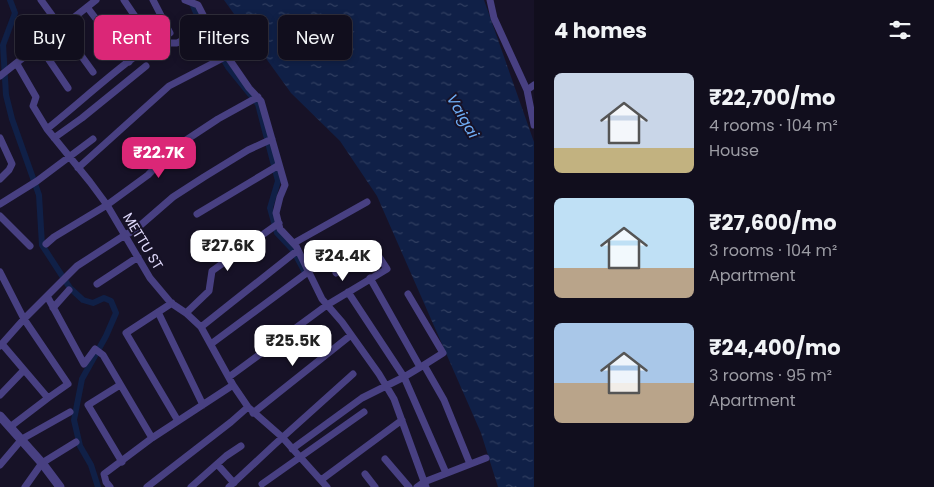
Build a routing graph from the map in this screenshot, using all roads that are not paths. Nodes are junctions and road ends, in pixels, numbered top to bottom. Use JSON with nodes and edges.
{"nodes":[{"id":1,"x":41,"y":0,"type":"edge"},
{"id":2,"x":96,"y":0,"type":"edge"},
{"id":3,"x":124,"y":0,"type":"edge"},
{"id":4,"x":153,"y":0,"type":"edge"},
{"id":5,"x":490,"y":0,"type":"edge"},
{"id":6,"x":190,"y":2,"type":"edge"},
{"id":7,"x":87,"y":7,"type":"junction"},
{"id":8,"x":52,"y":15,"type":"edge"},
{"id":9,"x":77,"y":15,"type":"edge"},
{"id":10,"x":134,"y":15,"type":"edge"},
{"id":11,"x":161,"y":15,"type":"edge"},
{"id":12,"x":201,"y":15,"type":"edge"},
{"id":13,"x":84,"y":59,"type":"edge"},
{"id":14,"x":22,"y":60,"type":"edge"},
{"id":15,"x":49,"y":60,"type":"edge"},
{"id":16,"x":132,"y":60,"type":"edge"},
{"id":17,"x":218,"y":60,"type":"edge"},
{"id":18,"x":226,"y":60,"type":"edge"},
{"id":19,"x":129,"y":62,"type":"junction"},
{"id":20,"x":17,"y":64,"type":"junction"},
{"id":21,"x":146,"y":66,"type":"dead end"},
{"id":22,"x":93,"y":72,"type":"dead end"},
{"id":23,"x":1,"y":76,"type":"edge"},
{"id":24,"x":534,"y":85,"type":"edge"},
{"id":25,"x":68,"y":88,"type":"dead end"},
{"id":26,"x":527,"y":90,"type":"junction"},
{"id":27,"x":255,"y":99,"type":"junction"},
{"id":28,"x":534,"y":125,"type":"edge"},
{"id":29,"x":47,"y":129,"type":"junction"},
{"id":30,"x":0,"y":138,"type":"edge"},
{"id":31,"x":54,"y":138,"type":"junction"},
{"id":32,"x":93,"y":139,"type":"dead end"},
{"id":33,"x":269,"y":141,"type":"junction"},
{"id":34,"x":68,"y":156,"type":"junction"},
{"id":35,"x":276,"y":167,"type":"junction"},
{"id":36,"x":78,"y":168,"type":"junction"},
{"id":37,"x":0,"y":179,"type":"edge"},
{"id":38,"x":367,"y":202,"type":"dead end"},
{"id":39,"x":0,"y":204,"type":"edge"},
{"id":40,"x":106,"y":205,"type":"junction"},
{"id":41,"x":197,"y":214,"type":"dead end"},
{"id":42,"x":0,"y":216,"type":"edge"},
{"id":43,"x":276,"y":224,"type":"junction"},
{"id":44,"x":125,"y":234,"type":"junction"},
{"id":45,"x":46,"y":244,"type":"dead end"},
{"id":46,"x":30,"y":246,"type":"dead end"},
{"id":47,"x":295,"y":249,"type":"junction"},
{"id":48,"x":138,"y":257,"type":"junction"},
{"id":49,"x":0,"y":272,"type":"edge"},
{"id":50,"x":307,"y":273,"type":"junction"},
{"id":51,"x":336,"y":273,"type":"dead end"},
{"id":52,"x":370,"y":278,"type":"junction"},
{"id":53,"x":97,"y":284,"type":"dead end"},
{"id":54,"x":69,"y":290,"type":"dead end"},
{"id":55,"x":348,"y":292,"type":"junction"},
{"id":56,"x":408,"y":294,"type":"dead end"},
{"id":57,"x":47,"y":296,"type":"junction"},
{"id":58,"x":172,"y":303,"type":"junction"},
{"id":59,"x":326,"y":306,"type":"junction"},
{"id":60,"x":53,"y":308,"type":"junction"},
{"id":61,"x":158,"y":312,"type":"junction"},
{"id":62,"x":186,"y":313,"type":"junction"},
{"id":63,"x":24,"y":319,"type":"junction"},
{"id":64,"x":201,"y":327,"type":"junction"},
{"id":65,"x":349,"y":336,"type":"junction"},
{"id":66,"x":210,"y":344,"type":"junction"},
{"id":67,"x":1,"y":345,"type":"edge"},
{"id":68,"x":422,"y":366,"type":"junction"},
{"id":69,"x":24,"y":370,"type":"junction"},
{"id":70,"x":352,"y":374,"type":"dead end"},
{"id":71,"x":229,"y":377,"type":"junction"},
{"id":72,"x":404,"y":377,"type":"junction"},
{"id":73,"x":120,"y":385,"type":"junction"},
{"id":74,"x":233,"y":385,"type":"junction"},
{"id":75,"x":384,"y":386,"type":"junction"},
{"id":76,"x":0,"y":395,"type":"edge"},
{"id":77,"x":48,"y":398,"type":"junction"},
{"id":78,"x":203,"y":405,"type":"junction"},
{"id":79,"x":251,"y":410,"type":"junction"},
{"id":80,"x":70,"y":412,"type":"dead end"},
{"id":81,"x":364,"y":412,"type":"dead end"},
{"id":82,"x":0,"y":416,"type":"edge"},
{"id":83,"x":400,"y":421,"type":"junction"},
{"id":84,"x":178,"y":422,"type":"junction"},
{"id":85,"x":10,"y":427,"type":"junction"},
{"id":86,"x":282,"y":437,"type":"junction"},
{"id":87,"x":152,"y":438,"type":"junction"},
{"id":88,"x":22,"y":440,"type":"junction"},
{"id":89,"x":76,"y":442,"type":"dead end"},
{"id":90,"x":241,"y":446,"type":"dead end"},
{"id":91,"x":292,"y":449,"type":"junction"},
{"id":92,"x":300,"y":457,"type":"junction"},
{"id":93,"x":486,"y":458,"type":"dead end"},
{"id":94,"x":385,"y":459,"type":"dead end"},
{"id":95,"x":122,"y":462,"type":"junction"},
{"id":96,"x":42,"y":463,"type":"junction"},
{"id":97,"x":217,"y":464,"type":"junction"},
{"id":98,"x":470,"y":464,"type":"junction"},
{"id":99,"x":0,"y":465,"type":"edge"},
{"id":100,"x":446,"y":473,"type":"junction"},
{"id":101,"x":366,"y":474,"type":"dead end"},
{"id":102,"x":321,"y":480,"type":"junction"},
{"id":103,"x":422,"y":484,"type":"edge"},
{"id":104,"x":231,"y":485,"type":"edge"},
{"id":105,"x":262,"y":486,"type":"edge"},
{"id":106,"x":24,"y":487,"type":"edge"},
{"id":107,"x":59,"y":487,"type":"edge"},
{"id":108,"x":110,"y":487,"type":"edge"},
{"id":109,"x":147,"y":487,"type":"edge"},
{"id":110,"x":191,"y":487,"type":"edge"},
{"id":111,"x":327,"y":487,"type":"edge"},
{"id":112,"x":375,"y":487,"type":"edge"},
{"id":113,"x":409,"y":487,"type":"edge"}],
"edges":[{"from":1,"to":8,"type":"street"},
{"from":2,"to":7,"type":"street"},
{"from":3,"to":10,"type":"street"},
{"from":4,"to":11,"type":"street"},
{"from":5,"to":26,"type":"street"},
{"from":6,"to":12,"type":"street"},
{"from":7,"to":9,"type":"street"},
{"from":7,"to":19,"type":"street"},
{"from":13,"to":22,"type":"street"},
{"from":14,"to":20,"type":"street"},
{"from":15,"to":25,"type":"street"},
{"from":16,"to":19,"type":"street"},
{"from":17,"to":36,"type":"street"},
{"from":18,"to":27,"type":"street"},
{"from":19,"to":29,"type":"street"},
{"from":20,"to":23,"type":"street"},
{"from":20,"to":29,"type":"street","name":"METTU ST"},
{"from":21,"to":31,"type":"street"},
{"from":24,"to":26,"type":"street"},
{"from":26,"to":28,"type":"street"},
{"from":27,"to":33,"type":"street"},
{"from":27,"to":40,"type":"street"},
{"from":29,"to":31,"type":"street","name":"METTU ST"},
{"from":30,"to":37,"type":"street"},
{"from":31,"to":34,"type":"street","name":"METTU ST"},
{"from":32,"to":34,"type":"street"},
{"from":33,"to":35,"type":"street"},
{"from":33,"to":44,"type":"street"},
{"from":34,"to":36,"type":"street","name":"METTU ST"},
{"from":34,"to":39,"type":"street"},
{"from":35,"to":41,"type":"street"},
{"from":35,"to":43,"type":"street"},
{"from":36,"to":40,"type":"street","name":"METTU ST"},
{"from":38,"to":47,"type":"street"},
{"from":40,"to":44,"type":"street","name":"METTU ST"},
{"from":40,"to":45,"type":"street"},
{"from":42,"to":46,"type":"street"},
{"from":43,"to":47,"type":"street"},
{"from":43,"to":62,"type":"street"},
{"from":44,"to":48,"type":"street","name":"METTU ST"},
{"from":44,"to":57,"type":"street"},
{"from":47,"to":50,"type":"street"},
{"from":47,"to":64,"type":"street"},
{"from":48,"to":53,"type":"street"},
{"from":48,"to":58,"type":"street","name":"METTU ST"},
{"from":49,"to":63,"type":"street"},
{"from":50,"to":59,"type":"street"},
{"from":50,"to":66,"type":"street"},
{"from":51,"to":52,"type":"street"},
{"from":52,"to":55,"type":"street"},
{"from":52,"to":68,"type":"street"},
{"from":54,"to":60,"type":"street"},
{"from":55,"to":59,"type":"street"},
{"from":55,"to":72,"type":"street"},
{"from":56,"to":68,"type":"street"},
{"from":57,"to":60,"type":"street"},
{"from":57,"to":63,"type":"street"},
{"from":58,"to":61,"type":"street"},
{"from":58,"to":62,"type":"street","name":"METTU ST"},
{"from":59,"to":65,"type":"street"},
{"from":59,"to":71,"type":"street"},
{"from":60,"to":73,"type":"street"},
{"from":61,"to":78,"type":"street"},
{"from":61,"to":84,"type":"street"},
{"from":62,"to":64,"type":"street","name":"METTU ST"},
{"from":63,"to":67,"type":"street"},
{"from":63,"to":77,"type":"street"},
{"from":64,"to":66,"type":"street","name":"METTU ST"},
{"from":65,"to":75,"type":"street"},
{"from":65,"to":79,"type":"street"},
{"from":66,"to":71,"type":"street","name":"METTU ST"},
{"from":67,"to":69,"type":"street"},
{"from":68,"to":72,"type":"street"},
{"from":68,"to":98,"type":"street"},
{"from":69,"to":76,"type":"street"},
{"from":69,"to":77,"type":"street"},
{"from":70,"to":86,"type":"street"},
{"from":71,"to":74,"type":"street","name":"METTU ST"},
{"from":72,"to":75,"type":"street"},
{"from":72,"to":100,"type":"street"},
{"from":73,"to":87,"type":"street"},
{"from":73,"to":95,"type":"street"},
{"from":74,"to":78,"type":"street"},
{"from":74,"to":79,"type":"street","name":"METTU ST"},
{"from":75,"to":83,"type":"street"},
{"from":75,"to":91,"type":"street"},
{"from":77,"to":85,"type":"street"},
{"from":78,"to":84,"type":"street"},
{"from":79,"to":86,"type":"street","name":"METTU ST"},
{"from":79,"to":109,"type":"street"},
{"from":80,"to":88,"type":"street"},
{"from":81,"to":92,"type":"street"},
{"from":82,"to":85,"type":"street"},
{"from":83,"to":102,"type":"street"},
{"from":83,"to":103,"type":"street"},
{"from":84,"to":87,"type":"street"},
{"from":85,"to":88,"type":"street"},
{"from":86,"to":91,"type":"street","name":"METTU ST"},
{"from":86,"to":104,"type":"street"},
{"from":87,"to":95,"type":"street"},
{"from":88,"to":96,"type":"street"},
{"from":88,"to":99,"type":"street"},
{"from":89,"to":96,"type":"street"},
{"from":90,"to":97,"type":"street"},
{"from":91,"to":92,"type":"street","name":"METTU ST"},
{"from":92,"to":102,"type":"street","name":"METTU ST"},
{"from":92,"to":105,"type":"street"},
{"from":93,"to":98,"type":"street"},
{"from":94,"to":113,"type":"street"},
{"from":95,"to":108,"type":"street"},
{"from":96,"to":106,"type":"street"},
{"from":96,"to":107,"type":"street"},
{"from":97,"to":104,"type":"street"},
{"from":97,"to":110,"type":"street"},
{"from":98,"to":100,"type":"street"},
{"from":100,"to":103,"type":"street"},
{"from":101,"to":112,"type":"street"},
{"from":102,"to":111,"type":"street","name":"METTU ST"}]}
